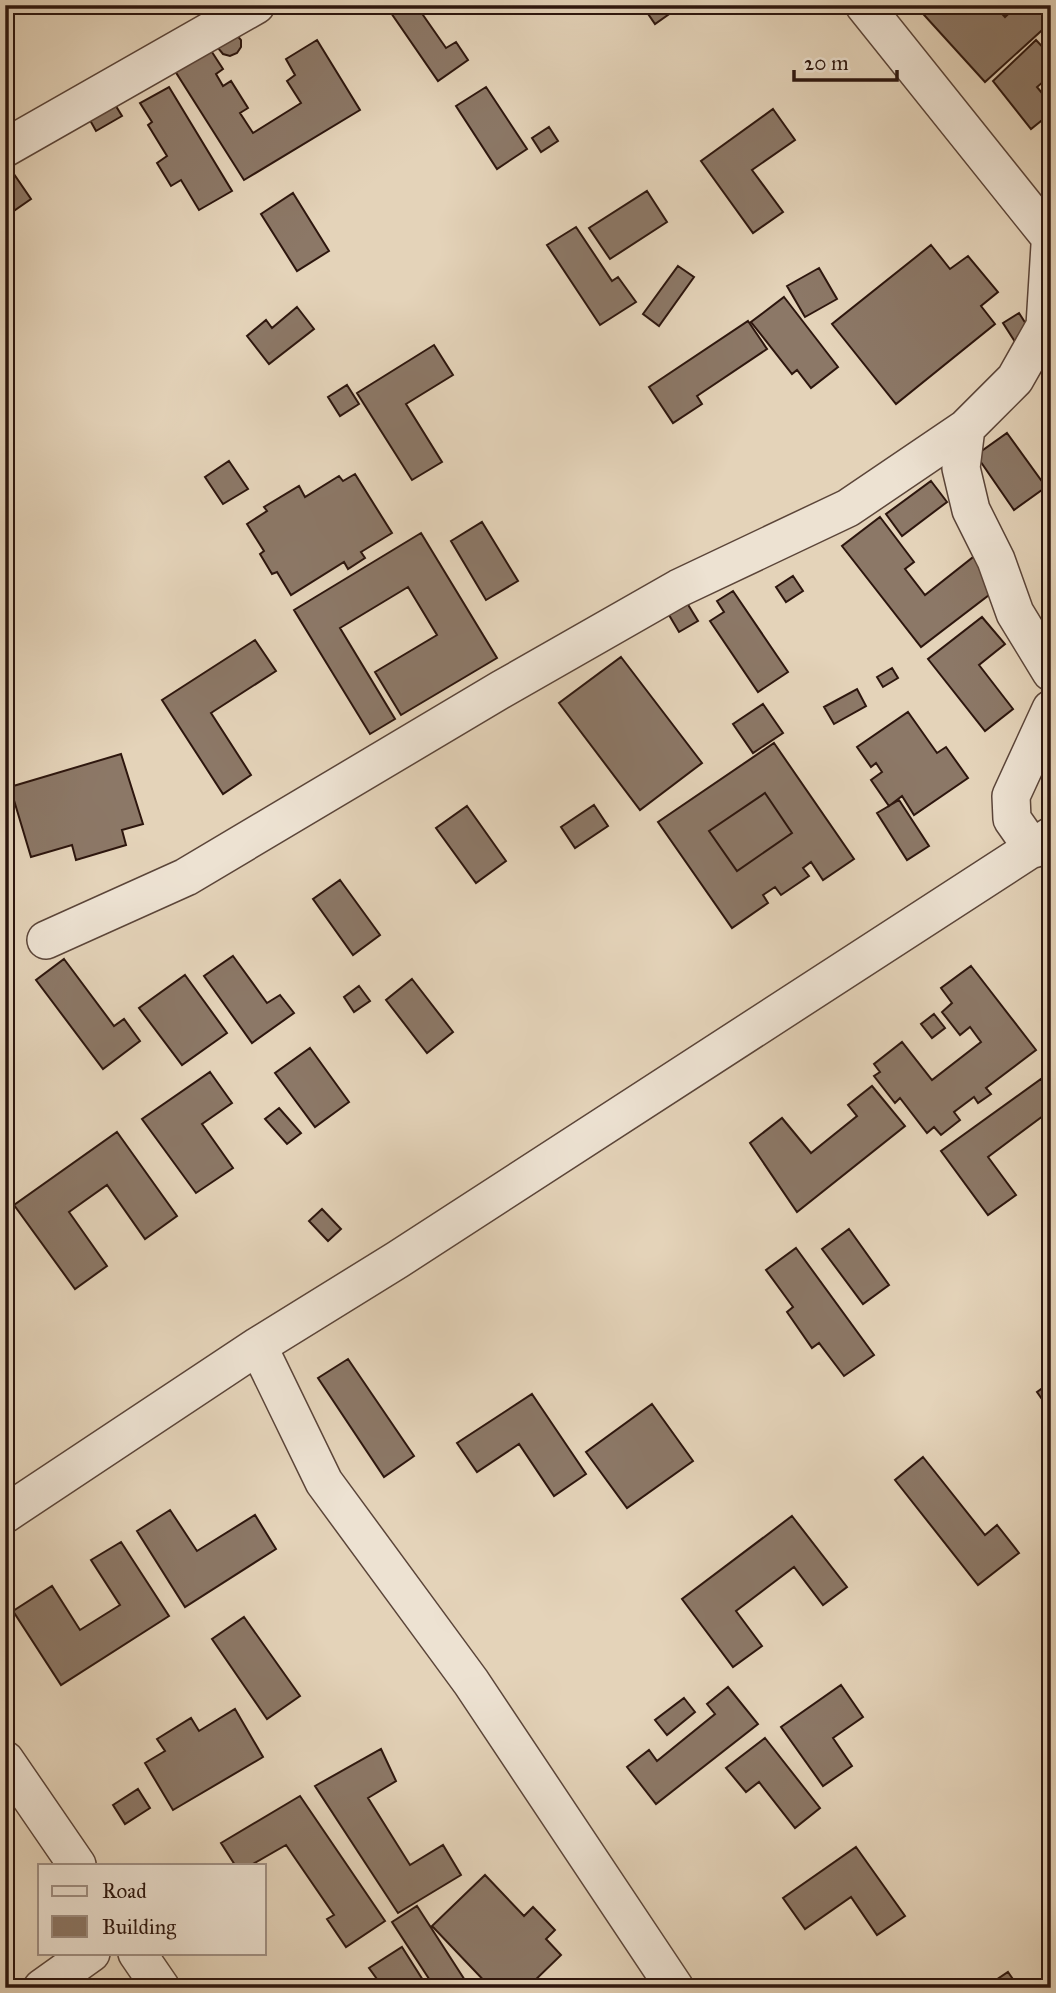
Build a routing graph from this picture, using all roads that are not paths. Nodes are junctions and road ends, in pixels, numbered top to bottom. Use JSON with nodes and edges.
{"nodes":[{"id":1,"x":256,"y":5,"type":"edge"},
{"id":2,"x":864,"y":5,"type":"edge"},
{"id":3,"x":5,"y":148,"type":"edge"},
{"id":4,"x":1050,"y":233,"type":"edge"},
{"id":5,"x":966,"y":428,"type":"junction"},
{"id":6,"x":1051,"y":672,"type":"edge"},
{"id":7,"x":1051,"y":709,"type":"edge"},
{"id":8,"x":1042,"y":843,"type":"edge"},
{"id":9,"x":46,"y":940,"type":"dead end"},
{"id":10,"x":258,"y":1346,"type":"junction"},
{"id":11,"x":5,"y":1514,"type":"edge"},
{"id":12,"x":5,"y":1760,"type":"edge"},
{"id":13,"x":76,"y":1864,"type":"edge"},
{"id":14,"x":91,"y":1954,"type":"edge"},
{"id":15,"x":138,"y":1954,"type":"edge"},
{"id":16,"x":42,"y":1988,"type":"edge"},
{"id":17,"x":161,"y":1988,"type":"edge"},
{"id":18,"x":675,"y":1988,"type":"edge"}],
"edges":[{"from":1,"to":3,"type":"street"},
{"from":2,"to":4,"type":"street"},
{"from":4,"to":5,"type":"street"},
{"from":5,"to":6,"type":"street"},
{"from":5,"to":9,"type":"street"},
{"from":7,"to":8,"type":"street"},
{"from":8,"to":10,"type":"street"},
{"from":10,"to":11,"type":"street"},
{"from":10,"to":18,"type":"street"},
{"from":12,"to":13,"type":"street"},
{"from":14,"to":16,"type":"street"},
{"from":15,"to":17,"type":"street"}]}
